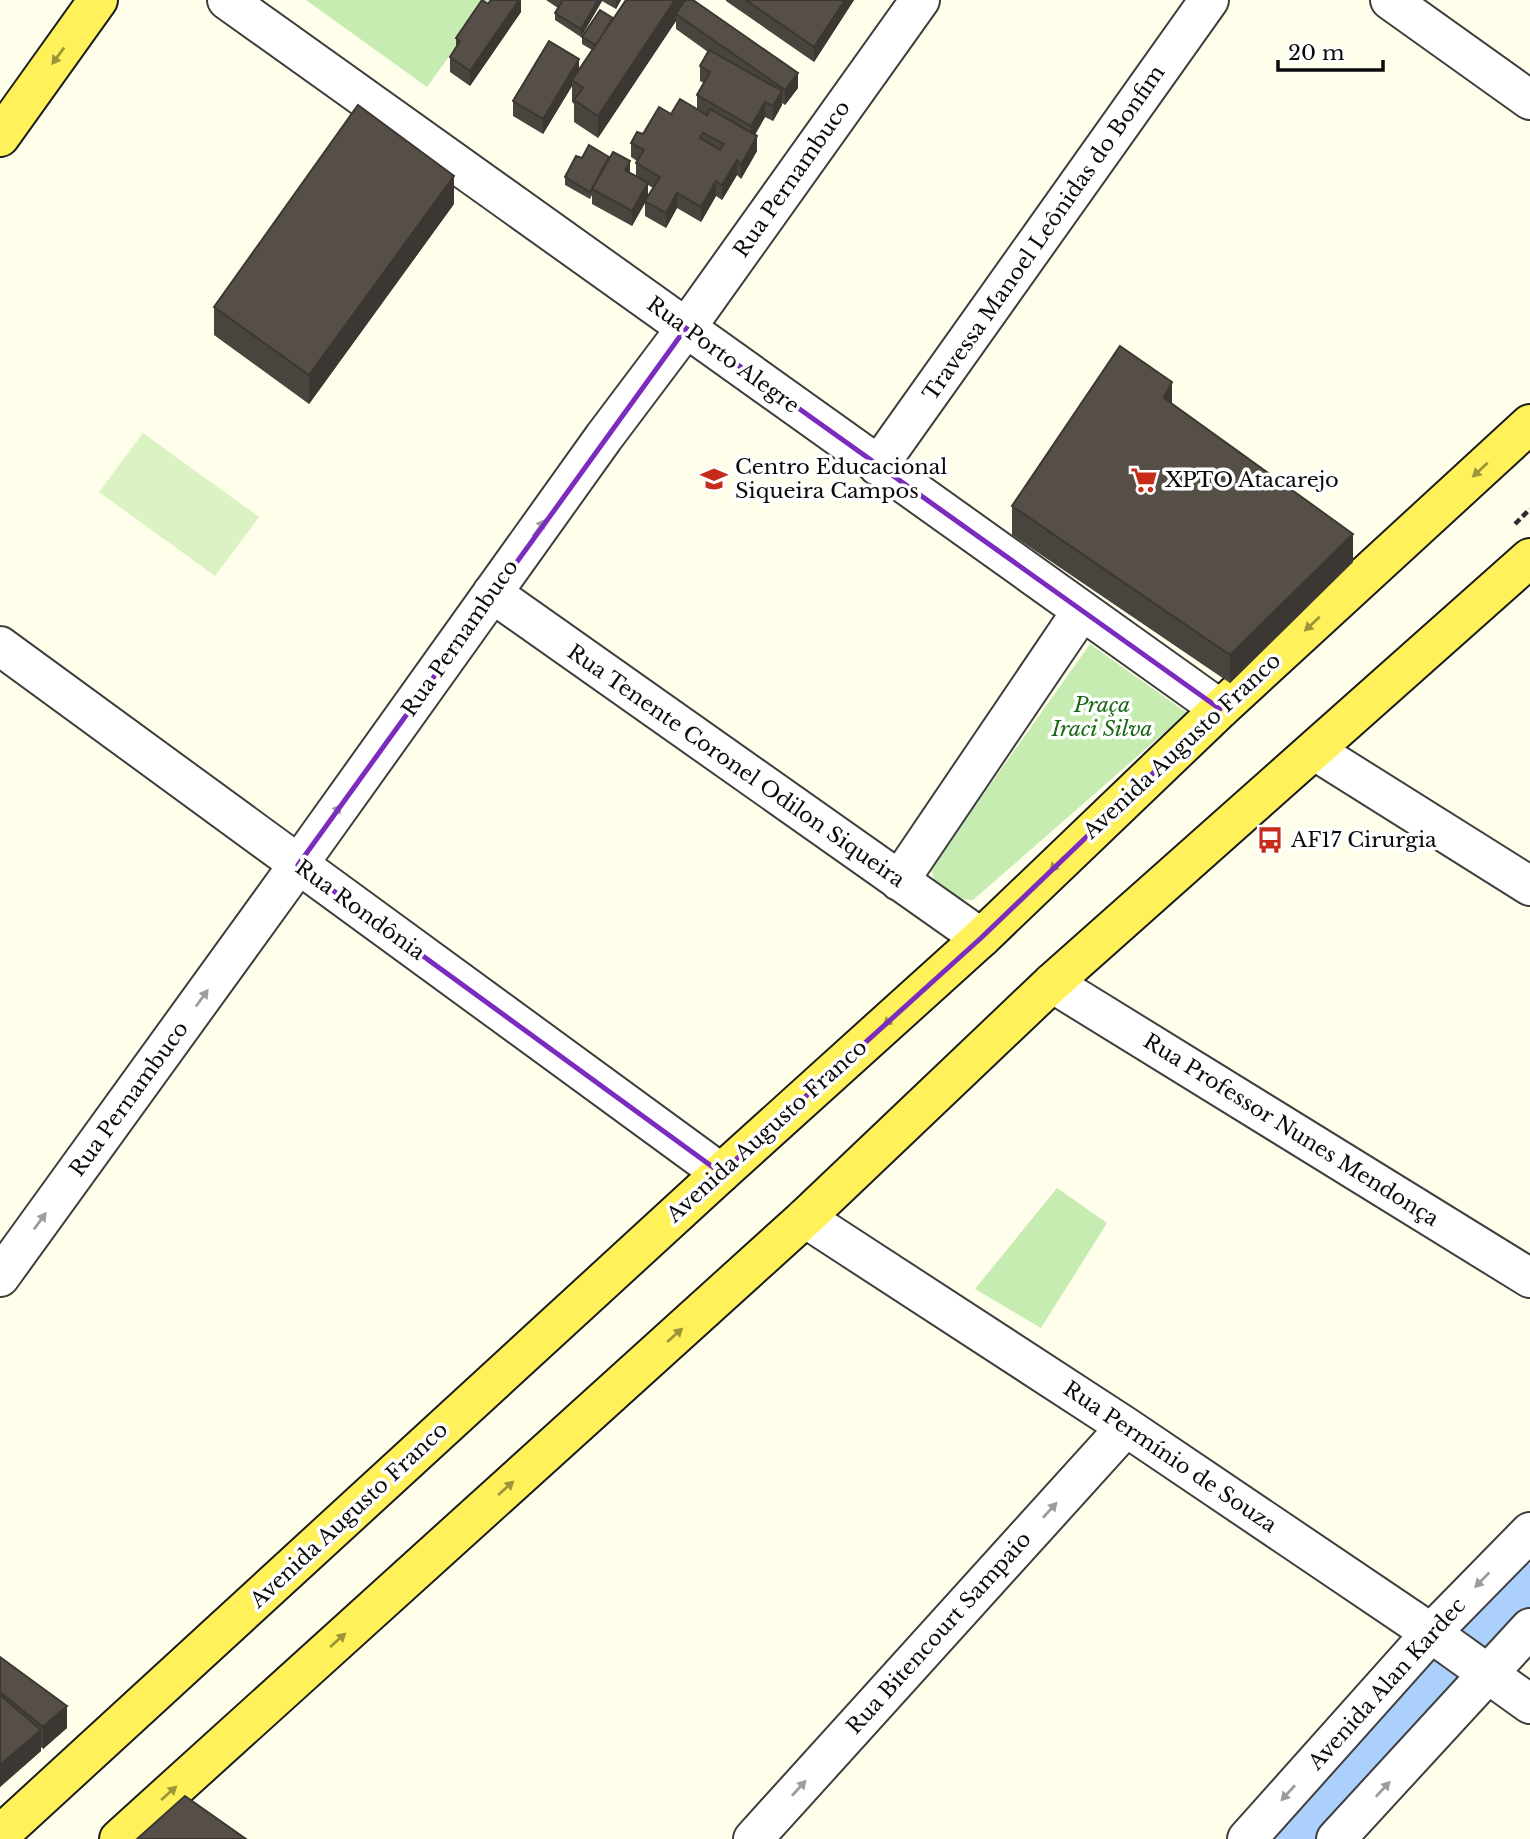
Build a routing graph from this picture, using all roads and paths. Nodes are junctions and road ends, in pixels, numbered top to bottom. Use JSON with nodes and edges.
{"nodes":[{"id":1,"x":98,"y":0,"type":"edge"},
{"id":2,"x":227,"y":0,"type":"edge"},
{"id":3,"x":920,"y":0,"type":"edge"},
{"id":4,"x":1209,"y":0,"type":"edge"},
{"id":5,"x":1390,"y":0,"type":"edge"},
{"id":6,"x":1530,"y":100,"type":"edge"},
{"id":7,"x":0,"y":137,"type":"edge"},
{"id":8,"x":686,"y":328,"type":"junction"},
{"id":9,"x":1530,"y":424,"type":"edge"},
{"id":10,"x":878,"y":466,"type":"junction"},
{"id":11,"x":1530,"y":558,"type":"edge"},
{"id":12,"x":492,"y":593,"type":"junction"},
{"id":13,"x":1081,"y":612,"type":"junction"},
{"id":14,"x":0,"y":646,"type":"edge"},
{"id":15,"x":1220,"y":709,"type":"junction"},
{"id":16,"x":1315,"y":751,"type":"junction"},
{"id":17,"x":298,"y":865,"type":"junction"},
{"id":18,"x":899,"y":881,"type":"junction"},
{"id":19,"x":1530,"y":886,"type":"edge"},
{"id":20,"x":981,"y":937,"type":"junction"},
{"id":21,"x":1052,"y":983,"type":"junction"},
{"id":22,"x":720,"y":1173,"type":"junction"},
{"id":23,"x":805,"y":1217,"type":"junction"},
{"id":24,"x":0,"y":1277,"type":"edge"},
{"id":25,"x":1530,"y":1278,"type":"edge"},
{"id":26,"x":1126,"y":1427,"type":"junction"},
{"id":27,"x":1530,"y":1532,"type":"edge"},
{"id":28,"x":1530,"y":1628,"type":"edge"},
{"id":29,"x":1431,"y":1633,"type":"junction"},
{"id":30,"x":1488,"y":1675,"type":"junction"},
{"id":31,"x":1530,"y":1704,"type":"edge"},
{"id":32,"x":0,"y":1835,"type":"edge"},
{"id":33,"x":118,"y":1839,"type":"edge"},
{"id":34,"x":753,"y":1839,"type":"edge"},
{"id":35,"x":1247,"y":1839,"type":"edge"},
{"id":36,"x":1336,"y":1839,"type":"edge"}],
"edges":[{"from":1,"to":7,"type":"main road","one_way":true},
{"from":2,"to":8,"type":"street","name":"Rua Porto Alegre"},
{"from":3,"to":8,"type":"street","name":"Rua Pernambuco"},
{"from":4,"to":10,"type":"street","name":"Travessa Manoel Leônidas do Bonfim"},
{"from":5,"to":6,"type":"street"},
{"from":8,"to":10,"type":"street","name":"Rua Porto Alegre"},
{"from":12,"to":8,"type":"street","name":"Rua Pernambuco","one_way":true},
{"from":9,"to":15,"type":"main road","name":"Avenida Augusto Franco","one_way":true},
{"from":10,"to":13,"type":"street","name":"Rua Porto Alegre"},
{"from":11,"to":16,"type":"main road"},
{"from":17,"to":12,"type":"street","name":"Rua Pernambuco","one_way":true},
{"from":12,"to":18,"type":"street","name":"Rua Tenente Coronel Odilon Siqueira"},
{"from":13,"to":15,"type":"street","name":"Rua Porto Alegre"},
{"from":13,"to":18,"type":"street"},
{"from":14,"to":17,"type":"street","name":"Rua Rondônia"},
{"from":15,"to":20,"type":"main road","name":"Avenida Augusto Franco","one_way":true},
{"from":16,"to":19,"type":"street"},
{"from":16,"to":21,"type":"main road"},
{"from":17,"to":22,"type":"street","name":"Rua Rondônia"},
{"from":24,"to":17,"type":"street","name":"Rua Pernambuco","one_way":true},
{"from":18,"to":20,"type":"street","name":"Rua Tenente Coronel Odilon Siqueira"},
{"from":20,"to":22,"type":"main road","name":"Avenida Augusto Franco","one_way":true},
{"from":21,"to":23,"type":"main road"},
{"from":21,"to":25,"type":"street","name":"Rua Professor Nunes Mendonça"},
{"from":22,"to":32,"type":"main road","name":"Avenida Augusto Franco"},
{"from":23,"to":26,"type":"street","name":"Rua Permínio de Souza"},
{"from":33,"to":23,"type":"main road","one_way":true},
{"from":26,"to":29,"type":"street","name":"Rua Permínio de Souza"},
{"from":34,"to":26,"type":"street","name":"Rua Bitencourt Sampaio","one_way":true},
{"from":27,"to":29,"type":"street","name":"Avenida Alan Kardec","one_way":true},
{"from":28,"to":30,"type":"street"},
{"from":29,"to":30,"type":"street","name":"Rua Permínio de Souza"},
{"from":29,"to":35,"type":"street","name":"Avenida Alan Kardec","one_way":true},
{"from":30,"to":31,"type":"street","name":"Rua Permínio de Souza"},
{"from":36,"to":30,"type":"street","one_way":true}]}
